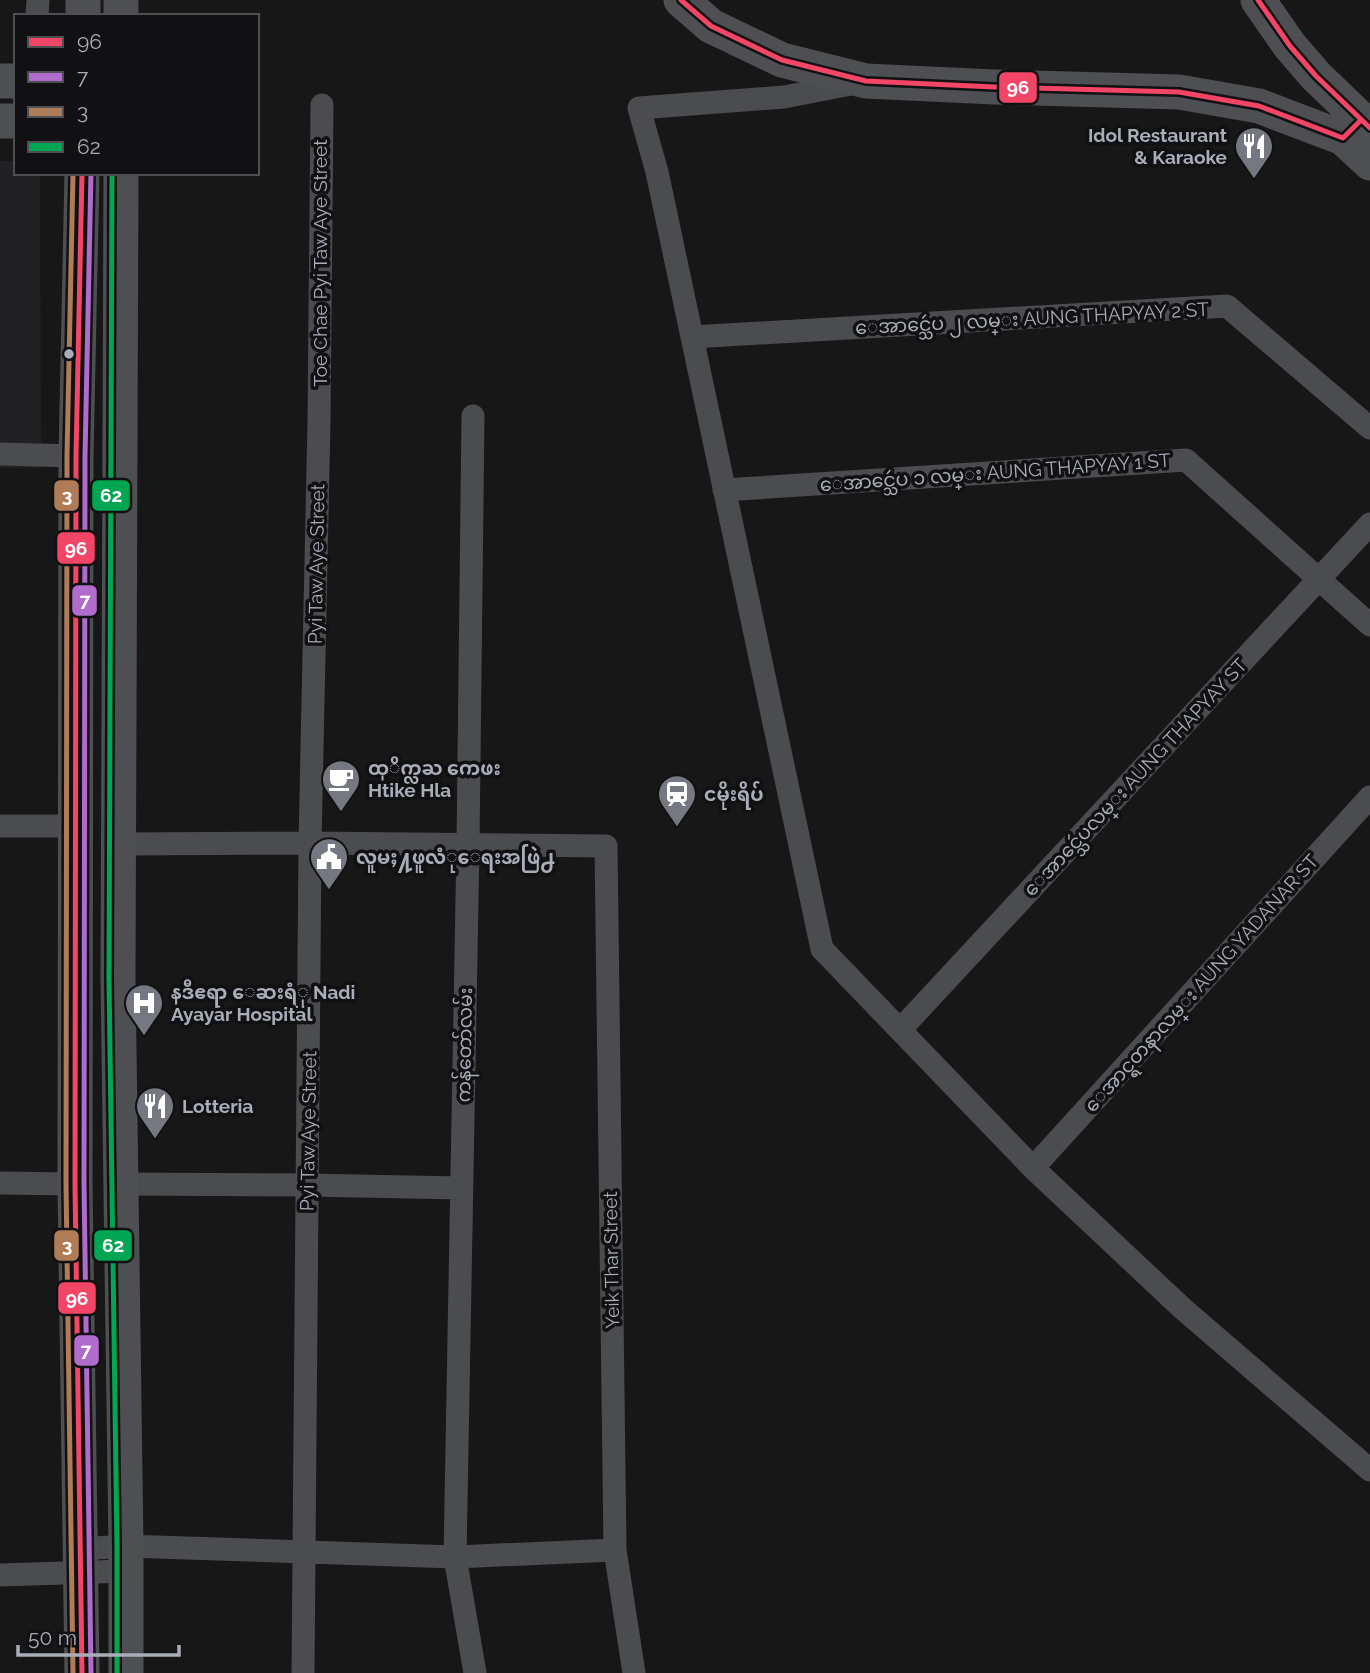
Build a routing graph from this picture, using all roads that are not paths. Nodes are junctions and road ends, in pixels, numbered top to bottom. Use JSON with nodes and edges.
{"nodes":[{"id":1,"x":681,"y":0,"type":"edge"},
{"id":2,"x":1258,"y":0,"type":"edge"},
{"id":3,"x":866,"y":81,"type":"junction"},
{"id":4,"x":321,"y":105,"type":"dead end"},
{"id":5,"x":1361,"y":124,"type":"edge"},
{"id":6,"x":1370,"y":163,"type":"edge"},
{"id":7,"x":82,"y":175,"type":"edge"},
{"id":8,"x":121,"y":175,"type":"edge"},
{"id":9,"x":692,"y":337,"type":"junction"},
{"id":10,"x":473,"y":416,"type":"dead end"},
{"id":11,"x":319,"y":421,"type":"joint"},
{"id":12,"x":1370,"y":428,"type":"edge"},
{"id":13,"x":0,"y":454,"type":"edge"},
{"id":14,"x":76,"y":456,"type":"junction"},
{"id":15,"x":724,"y":490,"type":"junction"},
{"id":16,"x":1370,"y":524,"type":"edge"},
{"id":17,"x":1319,"y":579,"type":"junction"},
{"id":18,"x":1370,"y":625,"type":"edge"},
{"id":19,"x":1370,"y":797,"type":"edge"},
{"id":20,"x":0,"y":826,"type":"edge"},
{"id":21,"x":77,"y":826,"type":"junction"},
{"id":22,"x":310,"y":843,"type":"junction"},
{"id":23,"x":117,"y":844,"type":"junction"},
{"id":24,"x":468,"y":845,"type":"junction"},
{"id":25,"x":75,"y":978,"type":"junction"},
{"id":26,"x":118,"y":978,"type":"junction"},
{"id":27,"x":900,"y":1030,"type":"junction"},
{"id":28,"x":1032,"y":1168,"type":"junction"},
{"id":29,"x":0,"y":1183,"type":"edge"},
{"id":30,"x":75,"y":1184,"type":"junction"},
{"id":31,"x":120,"y":1184,"type":"junction"},
{"id":32,"x":307,"y":1185,"type":"junction"},
{"id":33,"x":461,"y":1188,"type":"junction"},
{"id":34,"x":1370,"y":1470,"type":"edge"},
{"id":35,"x":615,"y":1550,"type":"junction"},
{"id":36,"x":304,"y":1552,"type":"junction"},
{"id":37,"x":455,"y":1557,"type":"junction"},
{"id":38,"x":126,"y":1559,"type":"junction"},
{"id":39,"x":79,"y":1561,"type":"junction"},
{"id":40,"x":0,"y":1575,"type":"edge"},
{"id":41,"x":82,"y":1673,"type":"edge"},
{"id":42,"x":126,"y":1673,"type":"edge"},
{"id":43,"x":303,"y":1673,"type":"edge"},
{"id":44,"x":475,"y":1673,"type":"edge"},
{"id":45,"x":634,"y":1673,"type":"edge"}],
"edges":[{"from":1,"to":3,"type":"main road"},
{"from":2,"to":5,"type":"main road"},
{"from":3,"to":5,"type":"main road"},
{"from":3,"to":9,"type":"street"},
{"from":4,"to":11,"type":"street","name":"Toe Chae Pyi Taw Aye Street"},
{"from":5,"to":6,"type":"main road"},
{"from":7,"to":14,"type":"main road"},
{"from":8,"to":23,"type":"main road"},
{"from":9,"to":12,"type":"street","name":"ေအာင္သေဴပ ၂ လမ္း AUNG THAPYAY 2 ST"},
{"from":9,"to":15,"type":"street"},
{"from":10,"to":24,"type":"street","name":"ကန်တော်လမ်း"},
{"from":11,"to":22,"type":"street","name":"Pyi Taw Aye Street"},
{"from":13,"to":14,"type":"street"},
{"from":14,"to":21,"type":"main road"},
{"from":15,"to":17,"type":"street","name":"ေအာင္သေဴပ ၁ လမ္း AUNG THAPYAY 1 ST"},
{"from":15,"to":27,"type":"street"},
{"from":16,"to":17,"type":"street","name":"ေအာင္သေဴပလမ္း AUNG THAPYAY ST"},
{"from":17,"to":18,"type":"street","name":"ေအာင္သေဴပ ၁ လမ္း AUNG THAPYAY 1 ST"},
{"from":17,"to":27,"type":"street","name":"ေအာင္သေဴပလမ္း AUNG THAPYAY ST"},
{"from":19,"to":28,"type":"street","name":"ေအာင္ရတနာလမ္း AUNG YADANAR ST"},
{"from":20,"to":21,"type":"street"},
{"from":21,"to":25,"type":"main road"},
{"from":22,"to":23,"type":"street"},
{"from":22,"to":24,"type":"street"},
{"from":22,"to":32,"type":"street","name":"Pyi Taw Aye Street"},
{"from":23,"to":26,"type":"main road"},
{"from":24,"to":33,"type":"street","name":"ကန်တော်လမ်း"},
{"from":24,"to":35,"type":"street","name":"Yeik Thar Street"},
{"from":25,"to":26,"type":"main road"},
{"from":25,"to":30,"type":"main road"},
{"from":26,"to":31,"type":"main road"},
{"from":27,"to":28,"type":"street"},
{"from":28,"to":34,"type":"street"},
{"from":29,"to":30,"type":"street"},
{"from":30,"to":31,"type":"main road"},
{"from":30,"to":39,"type":"main road"},
{"from":31,"to":32,"type":"street"},
{"from":31,"to":38,"type":"main road"},
{"from":32,"to":33,"type":"street"},
{"from":32,"to":36,"type":"street","name":"Pyi Taw Aye Street"},
{"from":33,"to":37,"type":"street","name":"ကန်တော်လမ်း"},
{"from":35,"to":37,"type":"street"},
{"from":35,"to":45,"type":"street","name":"Yeik Thar Street"},
{"from":36,"to":37,"type":"street"},
{"from":36,"to":38,"type":"street"},
{"from":36,"to":43,"type":"street","name":"Pyi Taw Aye Street"},
{"from":37,"to":44,"type":"street","name":"ကန်တော်လမ်း"},
{"from":38,"to":39,"type":"street"},
{"from":38,"to":42,"type":"main road"},
{"from":39,"to":40,"type":"street"},
{"from":39,"to":41,"type":"main road"}]}
